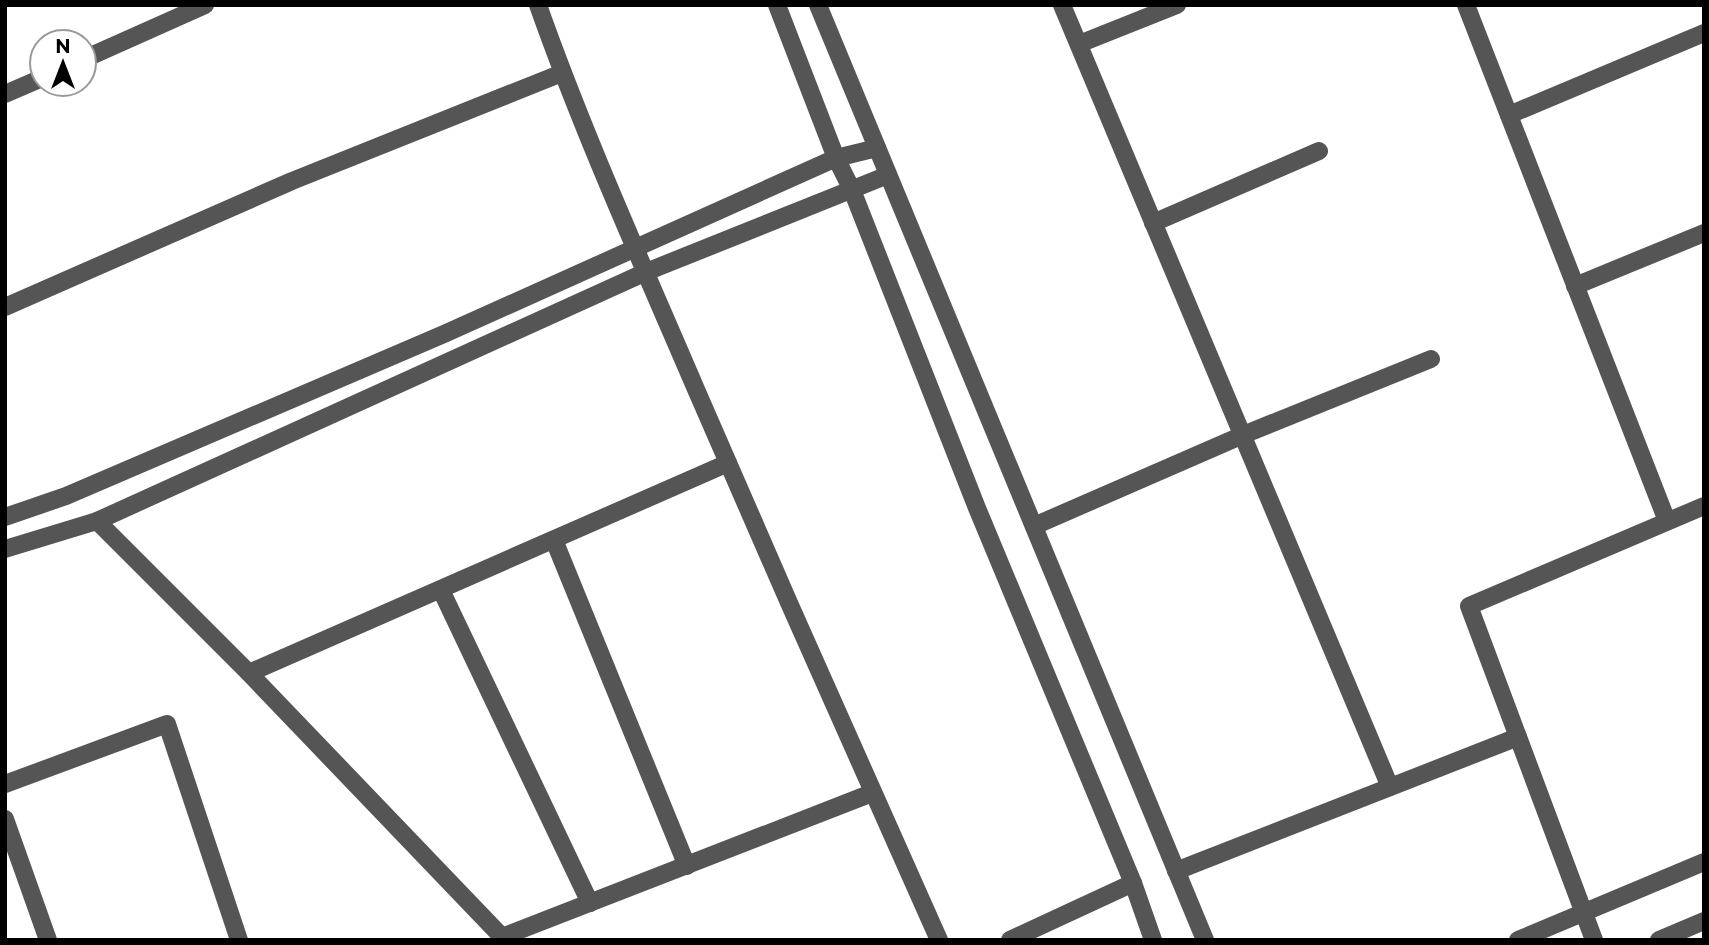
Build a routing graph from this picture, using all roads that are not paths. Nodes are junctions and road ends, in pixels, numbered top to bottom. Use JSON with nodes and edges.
{"nodes":[{"id":1,"x":205,"y":5,"type":"edge"},
{"id":2,"x":538,"y":5,"type":"edge"},
{"id":3,"x":777,"y":5,"type":"edge"},
{"id":4,"x":818,"y":5,"type":"edge"},
{"id":5,"x":1062,"y":5,"type":"edge"},
{"id":6,"x":1177,"y":5,"type":"edge"},
{"id":7,"x":1466,"y":5,"type":"edge"},
{"id":8,"x":1704,"y":33,"type":"edge"},
{"id":9,"x":1079,"y":44,"type":"junction"},
{"id":10,"x":98,"y":53,"type":"edge"},
{"id":11,"x":562,"y":73,"type":"junction"},
{"id":12,"x":28,"y":84,"type":"edge"},
{"id":13,"x":5,"y":94,"type":"edge"},
{"id":14,"x":1509,"y":115,"type":"junction"},
{"id":15,"x":877,"y":148,"type":"junction"},
{"id":16,"x":1319,"y":151,"type":"dead end"},
{"id":17,"x":836,"y":158,"type":"junction"},
{"id":18,"x":888,"y":174,"type":"junction"},
{"id":19,"x":852,"y":190,"type":"junction"},
{"id":20,"x":1153,"y":223,"type":"junction"},
{"id":21,"x":1704,"y":233,"type":"edge"},
{"id":22,"x":635,"y":248,"type":"junction"},
{"id":23,"x":646,"y":272,"type":"junction"},
{"id":24,"x":1576,"y":286,"type":"junction"},
{"id":25,"x":5,"y":307,"type":"edge"},
{"id":26,"x":1432,"y":359,"type":"dead end"},
{"id":27,"x":1243,"y":435,"type":"junction"},
{"id":28,"x":728,"y":463,"type":"junction"},
{"id":29,"x":1704,"y":506,"type":"edge"},
{"id":30,"x":5,"y":517,"type":"edge"},
{"id":31,"x":97,"y":521,"type":"junction"},
{"id":32,"x":1667,"y":521,"type":"junction"},
{"id":33,"x":1034,"y":526,"type":"junction"},
{"id":34,"x":554,"y":540,"type":"junction"},
{"id":35,"x":5,"y":549,"type":"edge"},
{"id":36,"x":441,"y":590,"type":"junction"},
{"id":37,"x":249,"y":673,"type":"junction"},
{"id":38,"x":1518,"y":737,"type":"junction"},
{"id":39,"x":5,"y":784,"type":"edge"},
{"id":40,"x":1390,"y":787,"type":"junction"},
{"id":41,"x":872,"y":793,"type":"junction"},
{"id":42,"x":5,"y":819,"type":"edge"},
{"id":43,"x":1704,"y":862,"type":"edge"},
{"id":44,"x":687,"y":866,"type":"junction"},
{"id":45,"x":1177,"y":871,"type":"junction"},
{"id":46,"x":1133,"y":883,"type":"junction"},
{"id":47,"x":590,"y":903,"type":"junction"},
{"id":48,"x":1583,"y":911,"type":"junction"},
{"id":49,"x":1704,"y":921,"type":"edge"},
{"id":50,"x":503,"y":939,"type":"edge"},
{"id":51,"x":48,"y":940,"type":"edge"},
{"id":52,"x":239,"y":940,"type":"edge"},
{"id":53,"x":939,"y":940,"type":"edge"},
{"id":54,"x":1010,"y":940,"type":"edge"},
{"id":55,"x":1153,"y":940,"type":"edge"},
{"id":56,"x":1205,"y":940,"type":"edge"},
{"id":57,"x":1518,"y":940,"type":"edge"},
{"id":58,"x":1594,"y":940,"type":"edge"},
{"id":59,"x":1659,"y":940,"type":"edge"}],
"edges":[{"from":1,"to":10,"type":"street"},
{"from":2,"to":11,"type":"street"},
{"from":3,"to":17,"type":"street"},
{"from":4,"to":15,"type":"street"},
{"from":5,"to":9,"type":"street"},
{"from":6,"to":9,"type":"street"},
{"from":7,"to":14,"type":"street"},
{"from":8,"to":14,"type":"street"},
{"from":9,"to":20,"type":"street"},
{"from":11,"to":22,"type":"street"},
{"from":11,"to":25,"type":"street"},
{"from":12,"to":13,"type":"street"},
{"from":14,"to":24,"type":"street"},
{"from":15,"to":17,"type":"street"},
{"from":15,"to":18,"type":"street"},
{"from":16,"to":20,"type":"street"},
{"from":17,"to":19,"type":"street"},
{"from":17,"to":22,"type":"street"},
{"from":18,"to":19,"type":"street"},
{"from":18,"to":33,"type":"street"},
{"from":19,"to":23,"type":"street"},
{"from":19,"to":46,"type":"street"},
{"from":20,"to":27,"type":"street"},
{"from":21,"to":24,"type":"street"},
{"from":22,"to":23,"type":"street"},
{"from":22,"to":30,"type":"street"},
{"from":23,"to":28,"type":"street"},
{"from":23,"to":31,"type":"street"},
{"from":24,"to":32,"type":"street"},
{"from":26,"to":27,"type":"street"},
{"from":27,"to":33,"type":"street"},
{"from":27,"to":40,"type":"street"},
{"from":28,"to":34,"type":"street"},
{"from":28,"to":41,"type":"street"},
{"from":29,"to":32,"type":"street"},
{"from":31,"to":35,"type":"street"},
{"from":31,"to":37,"type":"street"},
{"from":32,"to":38,"type":"street"},
{"from":33,"to":45,"type":"street"},
{"from":34,"to":36,"type":"street"},
{"from":34,"to":44,"type":"street"},
{"from":36,"to":37,"type":"street"},
{"from":36,"to":47,"type":"street"},
{"from":37,"to":50,"type":"street"},
{"from":38,"to":40,"type":"street"},
{"from":38,"to":48,"type":"street"},
{"from":39,"to":52,"type":"street"},
{"from":40,"to":45,"type":"street"},
{"from":41,"to":44,"type":"street"},
{"from":41,"to":53,"type":"street"},
{"from":42,"to":51,"type":"street"},
{"from":43,"to":48,"type":"street"},
{"from":44,"to":47,"type":"street"},
{"from":45,"to":56,"type":"street"},
{"from":46,"to":54,"type":"street"},
{"from":46,"to":55,"type":"street"},
{"from":47,"to":50,"type":"street"},
{"from":48,"to":57,"type":"street"},
{"from":48,"to":58,"type":"street"},
{"from":49,"to":59,"type":"street"}]}
